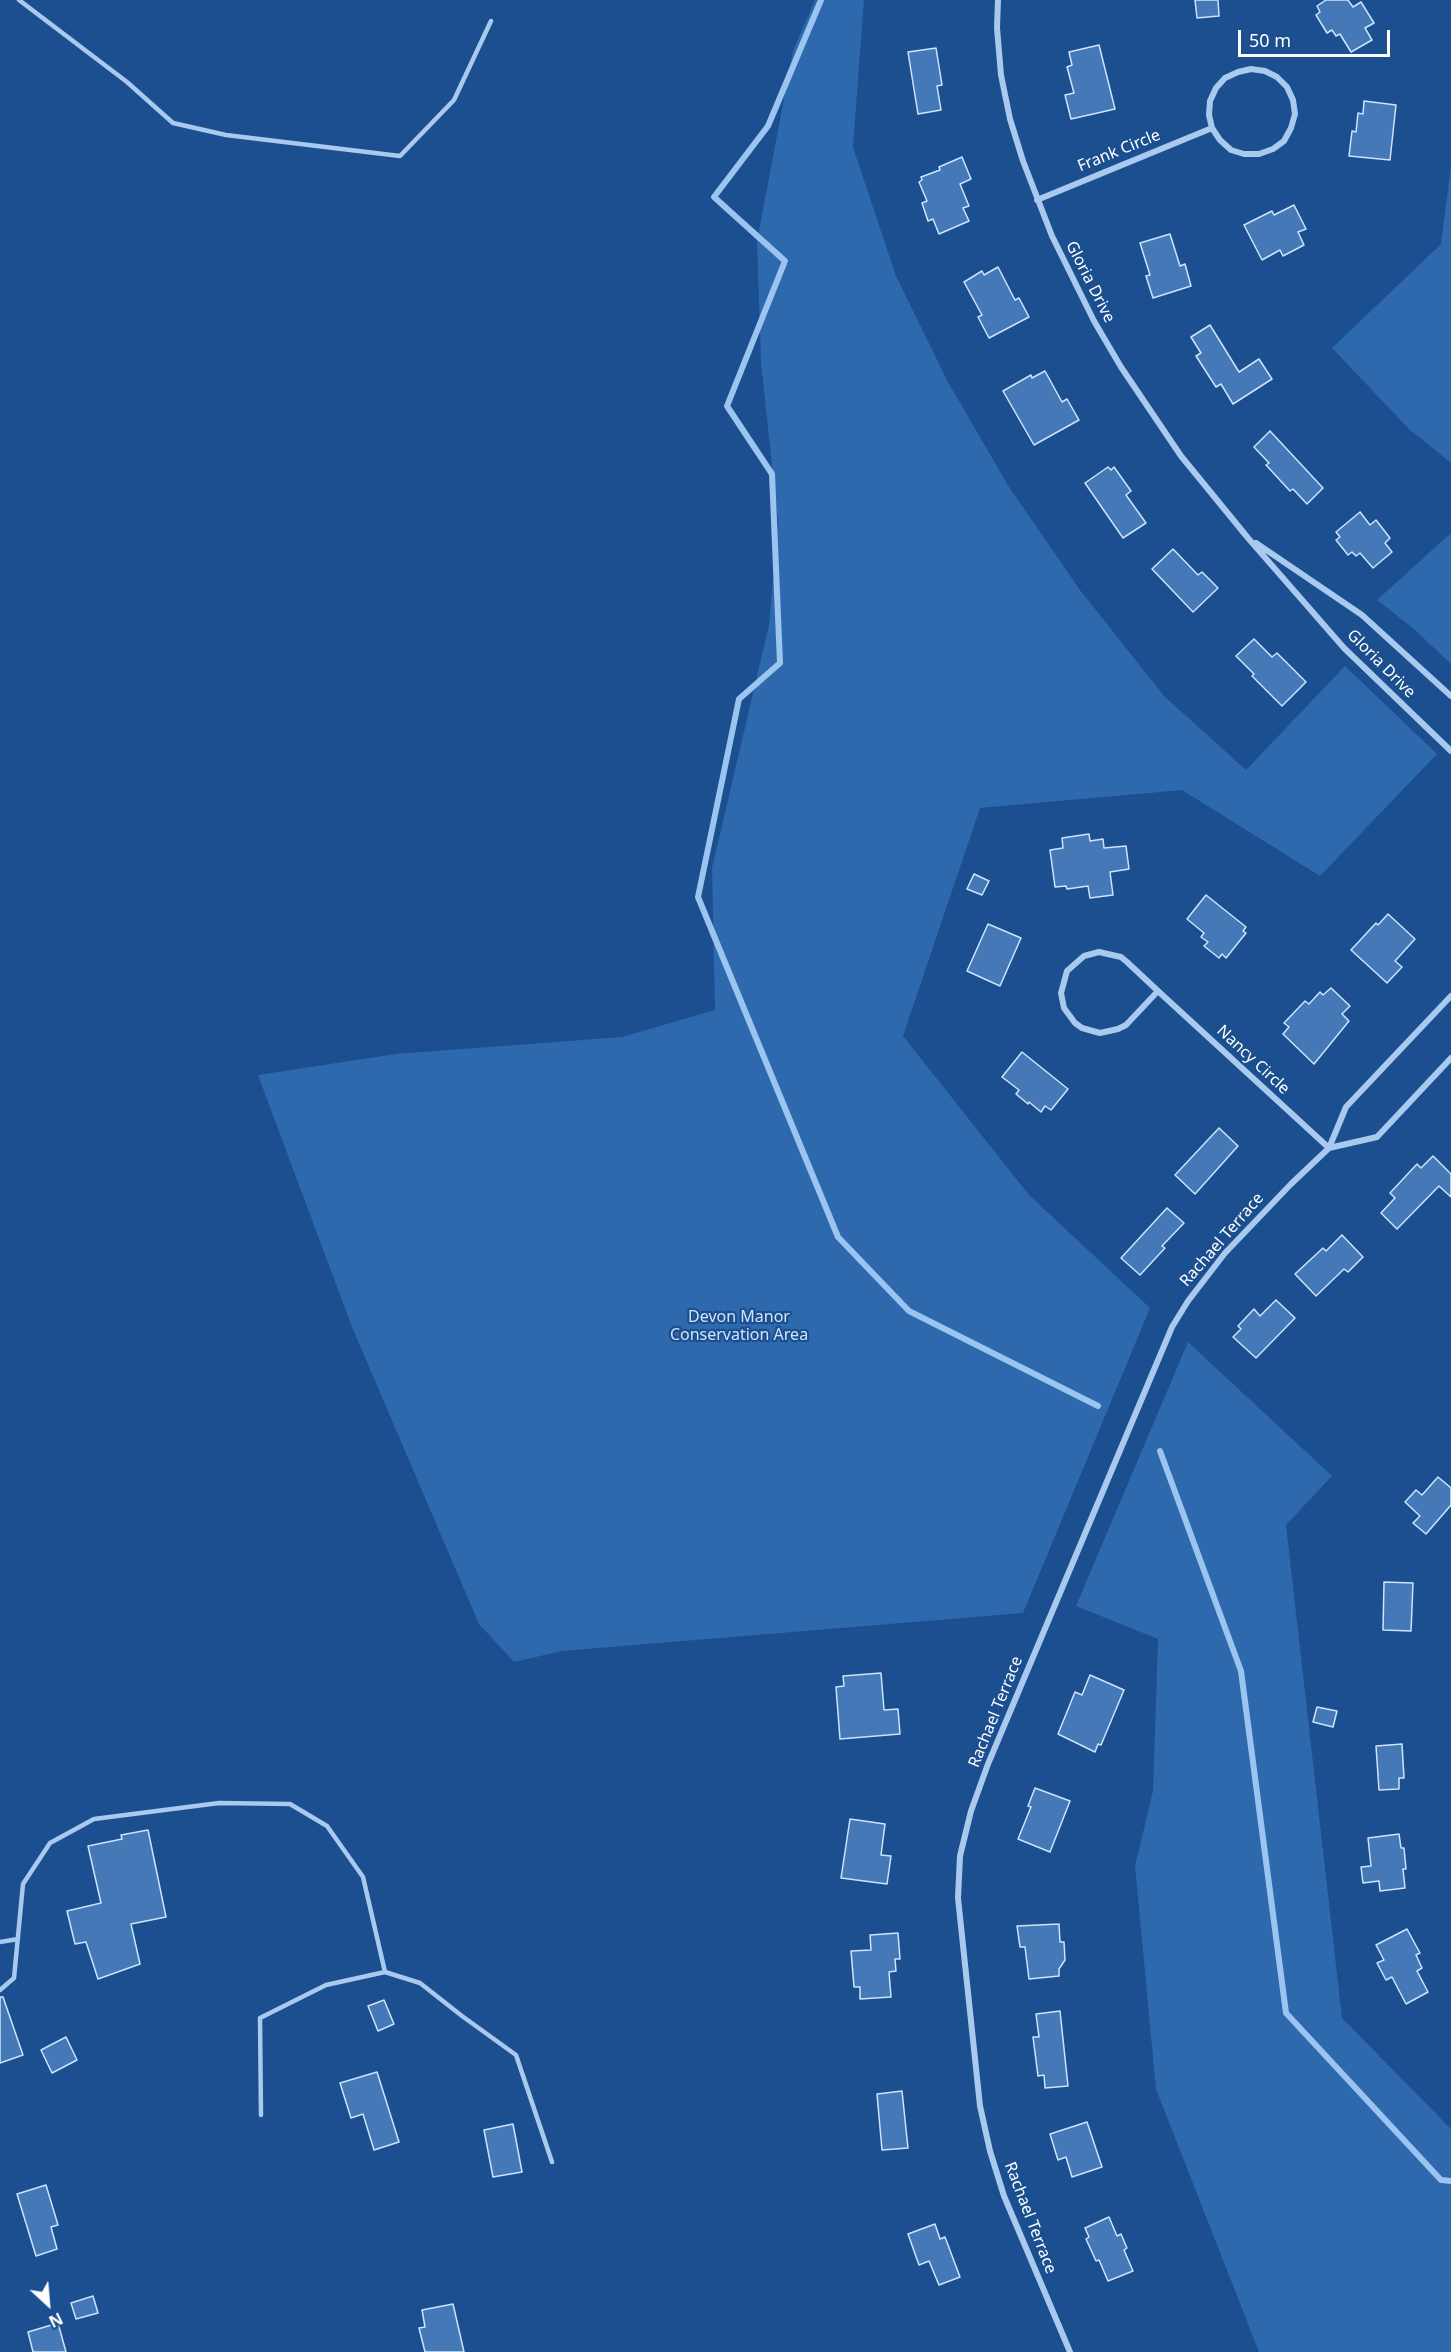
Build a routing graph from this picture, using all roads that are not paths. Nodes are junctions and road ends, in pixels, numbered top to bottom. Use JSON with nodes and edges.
{"nodes":[{"id":1,"x":19,"y":0,"type":"edge"},
{"id":2,"x":998,"y":0,"type":"edge"},
{"id":3,"x":491,"y":21,"type":"dead end"},
{"id":4,"x":1212,"y":128,"type":"junction"},
{"id":5,"x":1037,"y":200,"type":"junction"},
{"id":6,"x":1248,"y":538,"type":"junction"},
{"id":7,"x":1451,"y":696,"type":"edge"},
{"id":8,"x":1451,"y":751,"type":"edge"},
{"id":9,"x":1158,"y":991,"type":"junction"},
{"id":10,"x":1451,"y":996,"type":"edge"},
{"id":11,"x":1451,"y":1058,"type":"edge"},
{"id":12,"x":1329,"y":1148,"type":"junction"},
{"id":13,"x":18,"y":1939,"type":"junction"},
{"id":14,"x":0,"y":1942,"type":"edge"},
{"id":15,"x":386,"y":1972,"type":"junction"},
{"id":16,"x":0,"y":1990,"type":"edge"},
{"id":17,"x":261,"y":2115,"type":"dead end"},
{"id":18,"x":552,"y":2162,"type":"dead end"},
{"id":19,"x":1070,"y":2352,"type":"edge"}],
"edges":[{"from":1,"to":3,"type":"lane"},
{"from":2,"to":5,"type":"street","name":"Gloria Drive"},
{"from":4,"to":4,"type":"street"},
{"from":4,"to":5,"type":"street","name":"Frank Circle"},
{"from":5,"to":6,"type":"street","name":"Gloria Drive"},
{"from":6,"to":7,"type":"street","name":"Gloria Drive"},
{"from":6,"to":8,"type":"street","name":"Gloria Drive"},
{"from":9,"to":9,"type":"street","name":"Nancy Circle"},
{"from":9,"to":12,"type":"street","name":"Nancy Circle"},
{"from":10,"to":12,"type":"street","name":"Rachael Terrace"},
{"from":11,"to":12,"type":"street"},
{"from":12,"to":19,"type":"street","name":"Rachael Terrace"},
{"from":13,"to":14,"type":"lane"},
{"from":13,"to":15,"type":"lane"},
{"from":13,"to":16,"type":"lane"},
{"from":15,"to":17,"type":"lane"},
{"from":15,"to":18,"type":"lane"}]}
